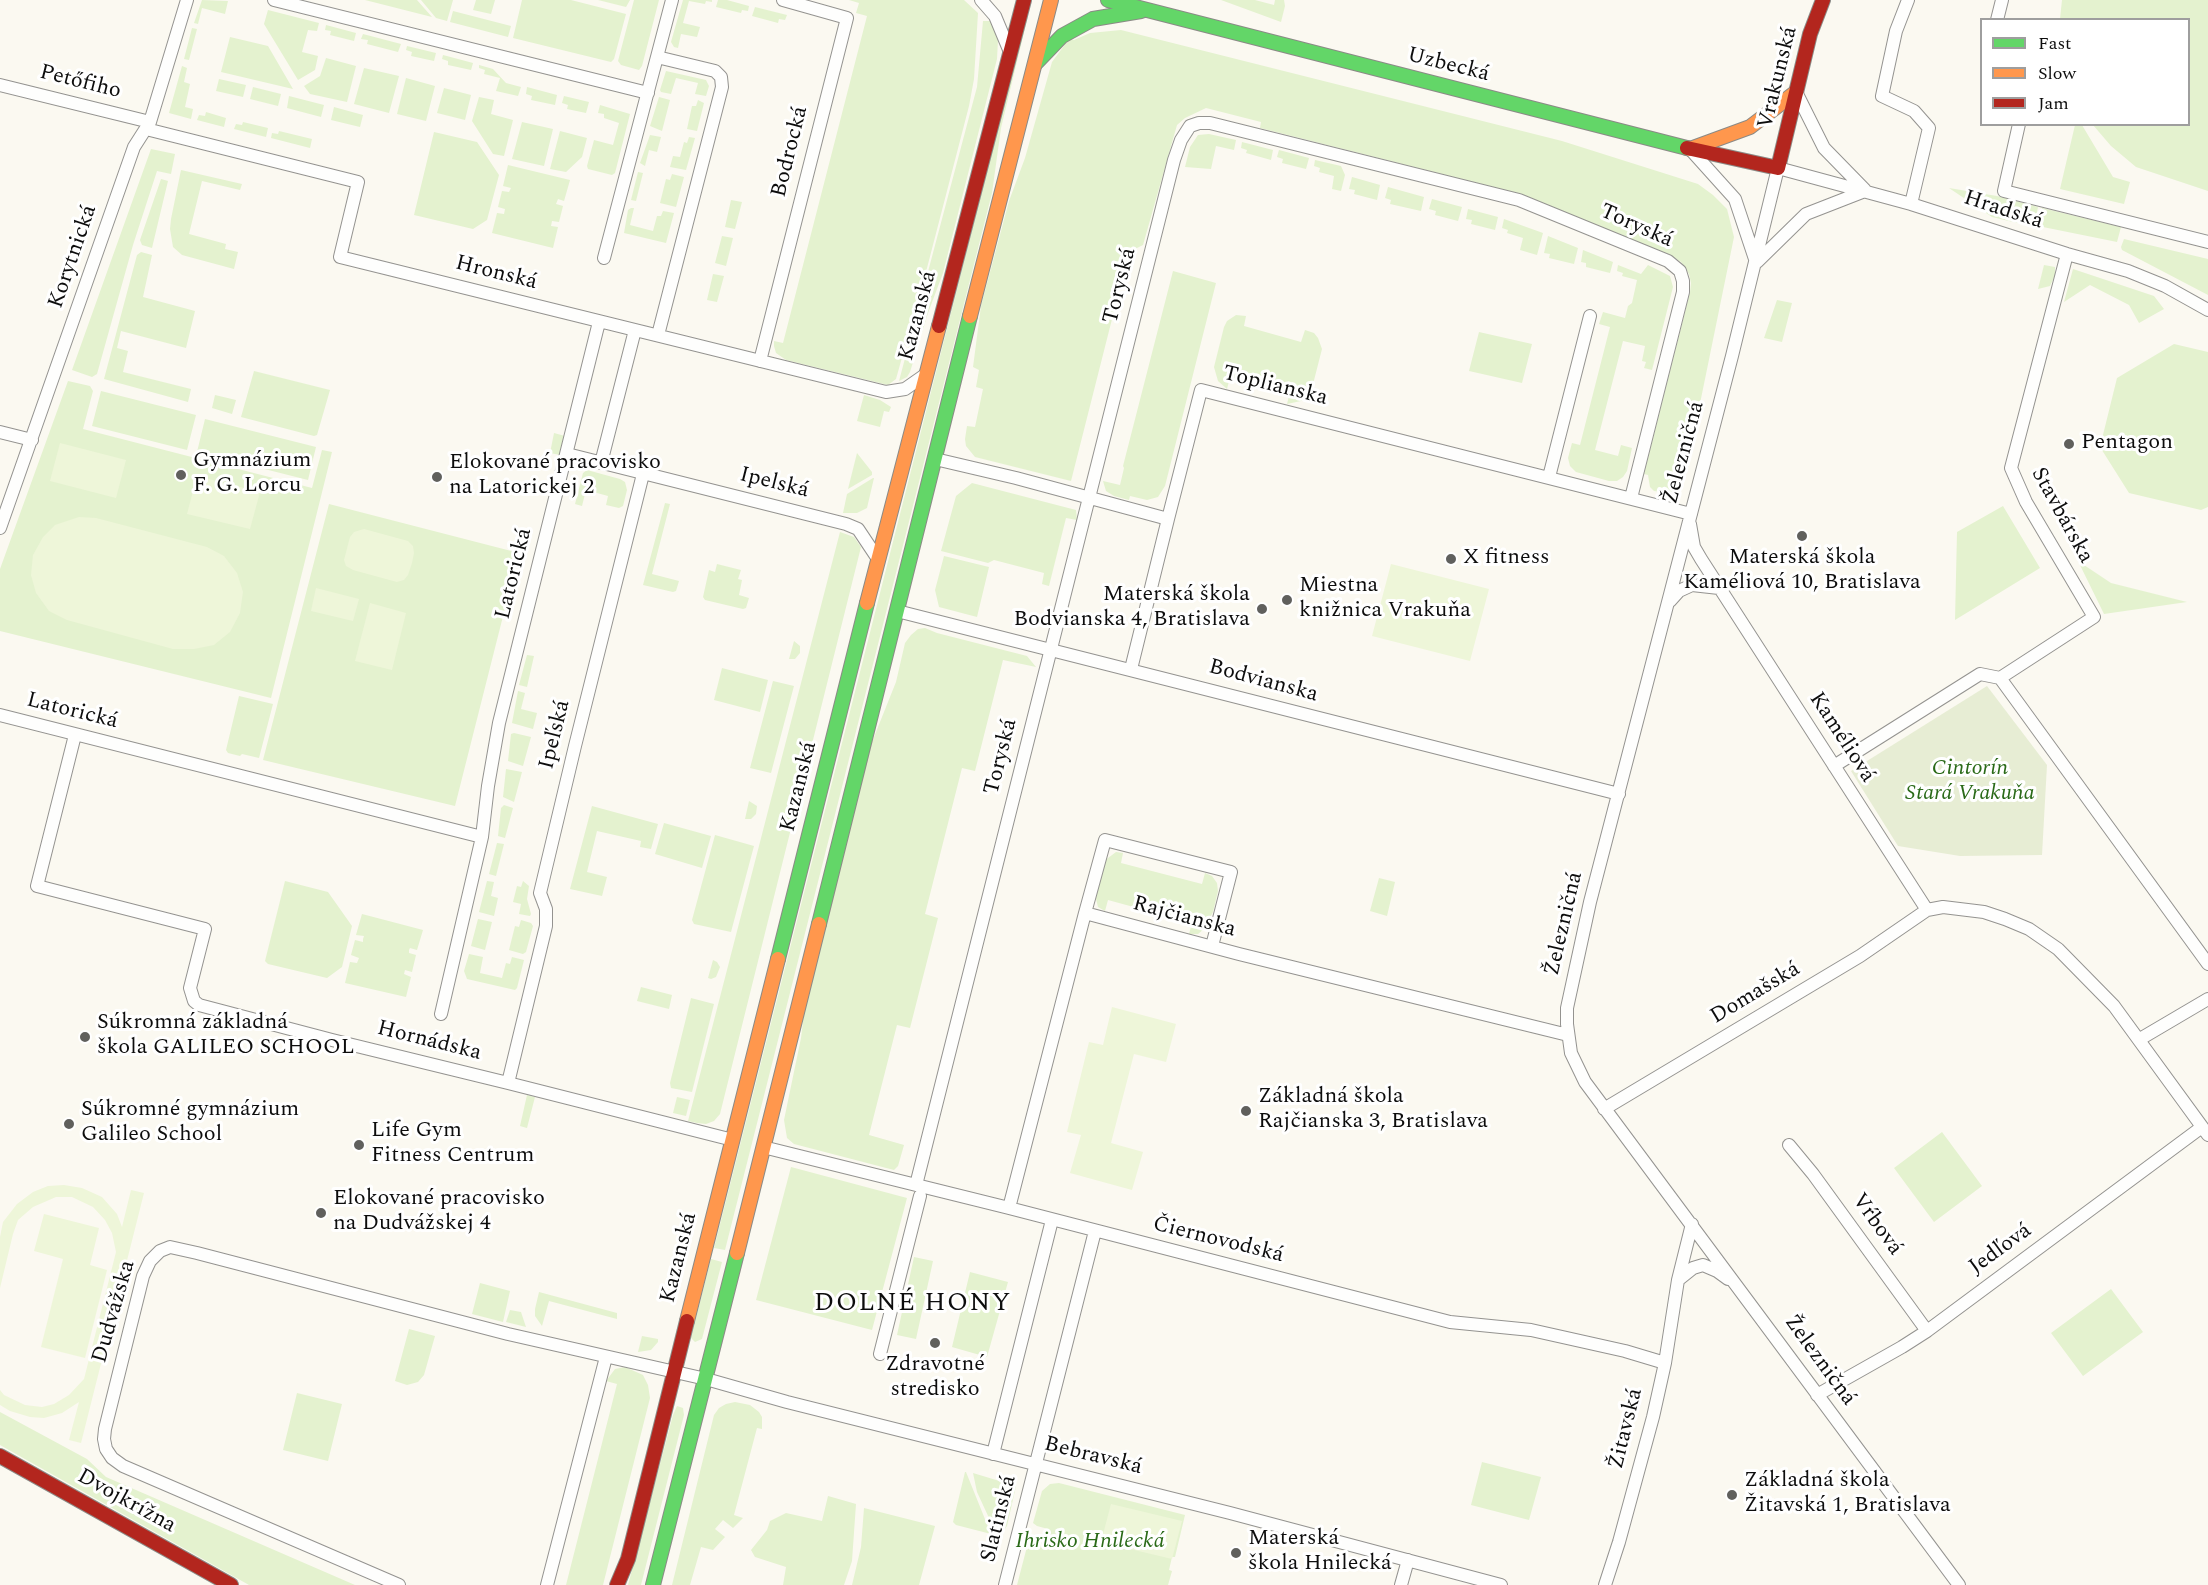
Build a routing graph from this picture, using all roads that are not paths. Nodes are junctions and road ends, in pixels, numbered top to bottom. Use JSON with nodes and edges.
{"nodes":[{"id":1,"x":187,"y":0,"type":"edge"},
{"id":2,"x":274,"y":0,"type":"edge"},
{"id":3,"x":672,"y":0,"type":"edge"},
{"id":4,"x":783,"y":0,"type":"edge"},
{"id":5,"x":981,"y":0,"type":"edge"},
{"id":6,"x":1024,"y":0,"type":"edge"},
{"id":7,"x":1050,"y":0,"type":"edge"},
{"id":8,"x":1108,"y":0,"type":"edge"},
{"id":9,"x":1135,"y":0,"type":"edge"},
{"id":10,"x":1823,"y":0,"type":"edge"},
{"id":11,"x":1908,"y":0,"type":"edge"},
{"id":12,"x":2002,"y":0,"type":"edge"},
{"id":13,"x":1148,"y":10,"type":"junction"},
{"id":14,"x":1998,"y":18,"type":"edge"},
{"id":15,"x":1010,"y":52,"type":"junction"},
{"id":16,"x":657,"y":57,"type":"junction"},
{"id":17,"x":1035,"y":64,"type":"junction"},
{"id":18,"x":0,"y":85,"type":"edge"},
{"id":19,"x":643,"y":92,"type":"junction"},
{"id":20,"x":1796,"y":92,"type":"junction"},
{"id":21,"x":148,"y":126,"type":"junction"},
{"id":22,"x":2019,"y":126,"type":"edge"},
{"id":23,"x":1690,"y":149,"type":"junction"},
{"id":24,"x":1778,"y":168,"type":"junction"},
{"id":25,"x":1866,"y":191,"type":"junction"},
{"id":26,"x":1911,"y":204,"type":"junction"},
{"id":27,"x":2208,"y":242,"type":"edge"},
{"id":28,"x":2067,"y":254,"type":"junction"},
{"id":29,"x":604,"y":258,"type":"dead end"},
{"id":30,"x":1756,"y":263,"type":"junction"},
{"id":31,"x":2208,"y":310,"type":"edge"},
{"id":32,"x":1590,"y":316,"type":"dead end"},
{"id":33,"x":600,"y":322,"type":"junction"},
{"id":34,"x":635,"y":330,"type":"junction"},
{"id":35,"x":658,"y":335,"type":"junction"},
{"id":36,"x":760,"y":361,"type":"junction"},
{"id":37,"x":925,"y":375,"type":"junction"},
{"id":38,"x":0,"y":432,"type":"edge"},
{"id":39,"x":32,"y":440,"type":"junction"},
{"id":40,"x":567,"y":454,"type":"junction"},
{"id":41,"x":935,"y":459,"type":"junction"},
{"id":42,"x":601,"y":463,"type":"junction"},
{"id":43,"x":643,"y":474,"type":"junction"},
{"id":44,"x":1549,"y":477,"type":"junction"},
{"id":45,"x":1090,"y":498,"type":"junction"},
{"id":46,"x":1631,"y":498,"type":"junction"},
{"id":47,"x":1690,"y":517,"type":"junction"},
{"id":48,"x":1168,"y":519,"type":"junction"},
{"id":49,"x":0,"y":528,"type":"edge"},
{"id":50,"x":878,"y":559,"type":"junction"},
{"id":51,"x":1719,"y":588,"type":"junction"},
{"id":52,"x":1667,"y":604,"type":"junction"},
{"id":53,"x":897,"y":611,"type":"junction"},
{"id":54,"x":1052,"y":650,"type":"junction"},
{"id":55,"x":1131,"y":669,"type":"junction"},
{"id":56,"x":2000,"y":678,"type":"junction"},
{"id":57,"x":0,"y":715,"type":"edge"},
{"id":58,"x":75,"y":735,"type":"junction"},
{"id":59,"x":1834,"y":766,"type":"junction"},
{"id":60,"x":1619,"y":794,"type":"junction"},
{"id":61,"x":482,"y":837,"type":"junction"},
{"id":62,"x":1927,"y":910,"type":"junction"},
{"id":63,"x":1085,"y":913,"type":"junction"},
{"id":64,"x":1212,"y":946,"type":"junction"},
{"id":65,"x":2208,"y":963,"type":"edge"},
{"id":66,"x":2208,"y":999,"type":"edge"},
{"id":67,"x":441,"y":1014,"type":"dead end"},
{"id":68,"x":1568,"y":1035,"type":"junction"},
{"id":69,"x":2140,"y":1039,"type":"junction"},
{"id":70,"x":508,"y":1083,"type":"junction"},
{"id":71,"x":1604,"y":1109,"type":"junction"},
{"id":72,"x":2205,"y":1131,"type":"edge"},
{"id":73,"x":733,"y":1140,"type":"junction"},
{"id":74,"x":1789,"y":1145,"type":"dead end"},
{"id":75,"x":763,"y":1147,"type":"junction"},
{"id":76,"x":918,"y":1190,"type":"junction"},
{"id":77,"x":1009,"y":1208,"type":"junction"},
{"id":78,"x":1052,"y":1220,"type":"junction"},
{"id":79,"x":1692,"y":1224,"type":"junction"},
{"id":80,"x":1095,"y":1232,"type":"junction"},
{"id":81,"x":1678,"y":1280,"type":"junction"},
{"id":82,"x":1737,"y":1286,"type":"junction"},
{"id":83,"x":1927,"y":1330,"type":"junction"},
{"id":84,"x":880,"y":1354,"type":"dead end"},
{"id":85,"x":606,"y":1357,"type":"junction"},
{"id":86,"x":1665,"y":1362,"type":"junction"},
{"id":87,"x":675,"y":1372,"type":"junction"},
{"id":88,"x":706,"y":1379,"type":"junction"},
{"id":89,"x":1817,"y":1395,"type":"junction"},
{"id":90,"x":993,"y":1454,"type":"junction"},
{"id":91,"x":0,"y":1455,"type":"edge"},
{"id":92,"x":1036,"y":1464,"type":"junction"},
{"id":93,"x":1407,"y":1560,"type":"junction"},
{"id":94,"x":231,"y":1585,"type":"edge"},
{"id":95,"x":399,"y":1585,"type":"edge"},
{"id":96,"x":547,"y":1585,"type":"edge"},
{"id":97,"x":618,"y":1585,"type":"edge"},
{"id":98,"x":653,"y":1585,"type":"edge"},
{"id":99,"x":1005,"y":1585,"type":"edge"},
{"id":100,"x":1401,"y":1585,"type":"edge"},
{"id":101,"x":1501,"y":1585,"type":"edge"},
{"id":102,"x":1605,"y":1585,"type":"edge"},
{"id":103,"x":1959,"y":1585,"type":"edge"}],
"edges":[{"from":1,"to":21,"type":"street","name":"Korytnická"},
{"from":2,"to":19,"type":"street"},
{"from":3,"to":16,"type":"street"},
{"from":4,"to":36,"type":"street","name":"Bodrocká"},
{"from":5,"to":15,"type":"street"},
{"from":6,"to":15,"type":"main road","name":"Kazanská"},
{"from":7,"to":17,"type":"main road"},
{"from":8,"to":13,"type":"main road","name":"Uzbecká"},
{"from":9,"to":13,"type":"main road"},
{"from":10,"to":20,"type":"main road","name":"Vrakunská"},
{"from":11,"to":26,"type":"street"},
{"from":12,"to":14,"type":"street"},
{"from":13,"to":17,"type":"main road"},
{"from":13,"to":23,"type":"main road","name":"Uzbecká"},
{"from":15,"to":37,"type":"main road","name":"Kazanská"},
{"from":16,"to":19,"type":"street"},
{"from":16,"to":35,"type":"street"},
{"from":17,"to":41,"type":"main road"},
{"from":18,"to":21,"type":"street","name":"Petőfiho"},
{"from":19,"to":29,"type":"street"},
{"from":20,"to":23,"type":"main road"},
{"from":20,"to":24,"type":"main road","name":"Vrakunská"},
{"from":20,"to":25,"type":"street"},
{"from":21,"to":33,"type":"street","name":"Hronská"},
{"from":21,"to":39,"type":"street","name":"Korytnická"},
{"from":22,"to":27,"type":"street"},
{"from":23,"to":24,"type":"main road","name":"Uzbecká"},
{"from":23,"to":30,"type":"street"},
{"from":24,"to":25,"type":"street","name":"Hradská"},
{"from":24,"to":30,"type":"street","name":"Železničná"},
{"from":25,"to":26,"type":"street","name":"Hradská"},
{"from":25,"to":30,"type":"street"},
{"from":26,"to":28,"type":"street","name":"Hradská"},
{"from":28,"to":31,"type":"street","name":"Hradská"},
{"from":28,"to":56,"type":"street","name":"Stavbárska"},
{"from":30,"to":47,"type":"street","name":"Železničná"},
{"from":32,"to":44,"type":"street"},
{"from":33,"to":34,"type":"street","name":"Hronská"},
{"from":33,"to":40,"type":"street","name":"Latorická"},
{"from":34,"to":35,"type":"street","name":"Hronská"},
{"from":34,"to":42,"type":"street"},
{"from":35,"to":36,"type":"street","name":"Hronská"},
{"from":36,"to":37,"type":"street","name":"Hronská"},
{"from":37,"to":50,"type":"main road","name":"Kazanská"},
{"from":38,"to":39,"type":"street"},
{"from":39,"to":49,"type":"street","name":"Korytnická"},
{"from":40,"to":42,"type":"street"},
{"from":40,"to":61,"type":"street","name":"Latorická"},
{"from":41,"to":45,"type":"street"},
{"from":41,"to":53,"type":"main road"},
{"from":42,"to":43,"type":"street"},
{"from":43,"to":50,"type":"street","name":"Ipelská"},
{"from":43,"to":70,"type":"street","name":"Ipeľská"},
{"from":44,"to":46,"type":"street","name":"Toplianska"},
{"from":44,"to":48,"type":"street","name":"Toplianska"},
{"from":45,"to":46,"type":"street","name":"Toryská"},
{"from":45,"to":48,"type":"street"},
{"from":45,"to":54,"type":"street","name":"Toryská"},
{"from":46,"to":47,"type":"street","name":"Toplianska"},
{"from":47,"to":51,"type":"street","name":"Kaméliová"},
{"from":47,"to":52,"type":"street","name":"Železničná"},
{"from":48,"to":55,"type":"street"},
{"from":50,"to":73,"type":"main road","name":"Kazanská"},
{"from":51,"to":52,"type":"street"},
{"from":51,"to":59,"type":"street","name":"Kaméliová"},
{"from":52,"to":60,"type":"street","name":"Železničná"},
{"from":53,"to":54,"type":"street","name":"Bodvianska"},
{"from":53,"to":75,"type":"main road"},
{"from":54,"to":55,"type":"street","name":"Bodvianska"},
{"from":54,"to":76,"type":"street","name":"Toryská"},
{"from":55,"to":60,"type":"street","name":"Bodvianska"},
{"from":56,"to":59,"type":"street"},
{"from":56,"to":65,"type":"street"},
{"from":57,"to":58,"type":"street","name":"Latorická"},
{"from":58,"to":61,"type":"street","name":"Latorická"},
{"from":58,"to":70,"type":"street","name":"Hornádska"},
{"from":59,"to":62,"type":"street","name":"Kaméliová"},
{"from":60,"to":68,"type":"street","name":"Železničná"},
{"from":61,"to":67,"type":"street","name":"Latorická"},
{"from":62,"to":69,"type":"street"},
{"from":62,"to":71,"type":"street","name":"Domašská"},
{"from":63,"to":64,"type":"street","name":"Rajčianska"},
{"from":63,"to":64,"type":"street"},
{"from":63,"to":77,"type":"street"},
{"from":64,"to":68,"type":"street","name":"Rajčianska"},
{"from":66,"to":69,"type":"street"},
{"from":68,"to":71,"type":"street","name":"Železničná"},
{"from":69,"to":72,"type":"street"},
{"from":70,"to":73,"type":"street","name":"Hornádska"},
{"from":71,"to":79,"type":"street","name":"Železničná"},
{"from":72,"to":83,"type":"street","name":"Jedľová"},
{"from":73,"to":87,"type":"main road","name":"Kazanská"},
{"from":74,"to":83,"type":"street","name":"Vŕbová"},
{"from":75,"to":76,"type":"street","name":"Čiernovodská"},
{"from":75,"to":88,"type":"main road"},
{"from":76,"to":77,"type":"street","name":"Čiernovodská"},
{"from":76,"to":84,"type":"street","name":"Toryská"},
{"from":77,"to":78,"type":"street","name":"Čiernovodská"},
{"from":78,"to":80,"type":"street","name":"Čiernovodská"},
{"from":78,"to":90,"type":"street"},
{"from":79,"to":81,"type":"street","name":"Žitavská"},
{"from":79,"to":82,"type":"street","name":"Železničná"},
{"from":80,"to":86,"type":"street","name":"Čiernovodská"},
{"from":80,"to":92,"type":"street","name":"Slatinská"},
{"from":81,"to":82,"type":"street"},
{"from":81,"to":86,"type":"street","name":"Žitavská"},
{"from":82,"to":89,"type":"street","name":"Železničná"},
{"from":83,"to":89,"type":"street","name":"Jedľová"},
{"from":85,"to":87,"type":"street","name":"Dudvážska"},
{"from":85,"to":95,"type":"street","name":"Dudvážska"},
{"from":85,"to":96,"type":"street"},
{"from":86,"to":102,"type":"street","name":"Žitavská"},
{"from":87,"to":88,"type":"street","name":"Bebravská"},
{"from":87,"to":97,"type":"main road","name":"Kazanská"},
{"from":88,"to":90,"type":"street","name":"Bebravská"},
{"from":88,"to":98,"type":"main road"},
{"from":89,"to":103,"type":"street","name":"Železničná"},
{"from":90,"to":92,"type":"street","name":"Bebravská"},
{"from":91,"to":94,"type":"main road","name":"Dvojkrížna"},
{"from":92,"to":93,"type":"street","name":"Bebravská"},
{"from":92,"to":99,"type":"street","name":"Slatinská"},
{"from":93,"to":100,"type":"street"},
{"from":93,"to":101,"type":"street","name":"Bebravská"}]}
